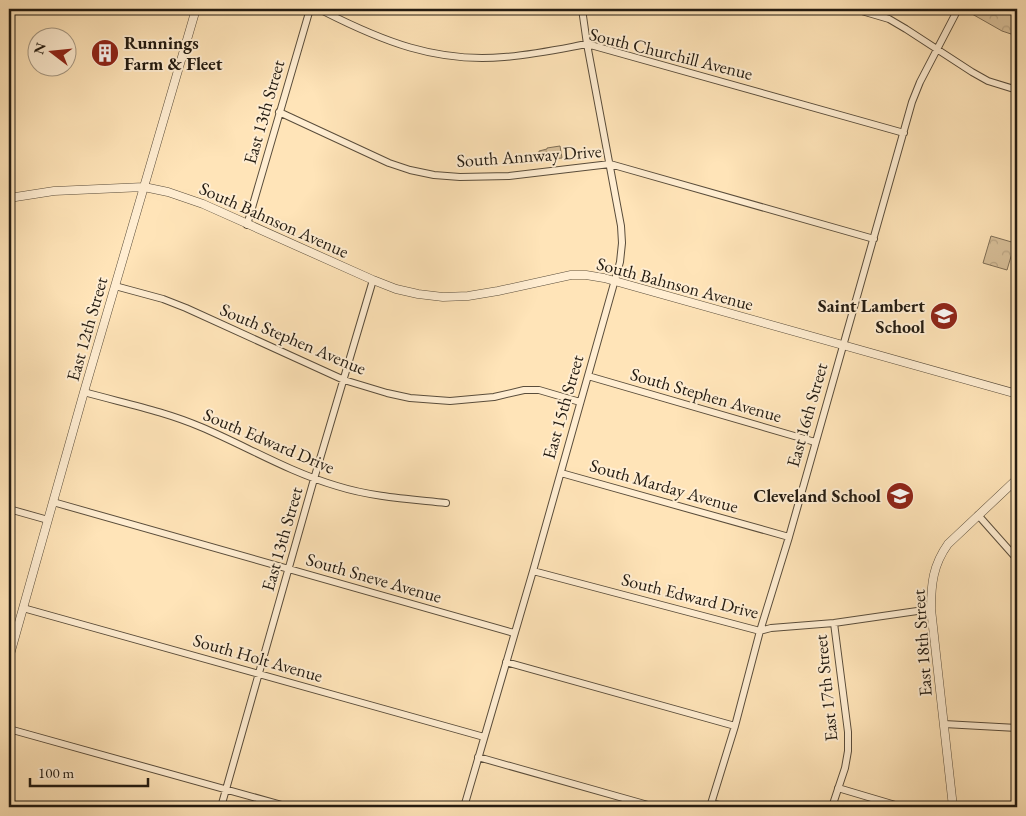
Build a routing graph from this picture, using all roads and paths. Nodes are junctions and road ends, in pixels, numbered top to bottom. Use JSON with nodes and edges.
{"nodes":[{"id":1,"x":196,"y":9,"type":"edge"},
{"id":2,"x":310,"y":9,"type":"edge"},
{"id":3,"x":316,"y":9,"type":"edge"},
{"id":4,"x":582,"y":9,"type":"edge"},
{"id":5,"x":855,"y":9,"type":"edge"},
{"id":6,"x":958,"y":9,"type":"edge"},
{"id":7,"x":587,"y":44,"type":"junction"},
{"id":8,"x":936,"y":49,"type":"junction"},
{"id":9,"x":1017,"y":90,"type":"edge"},
{"id":10,"x":279,"y":112,"type":"junction"},
{"id":11,"x":904,"y":133,"type":"junction"},
{"id":12,"x":610,"y":164,"type":"junction"},
{"id":13,"x":144,"y":187,"type":"junction"},
{"id":14,"x":9,"y":198,"type":"edge"},
{"id":15,"x":247,"y":224,"type":"junction"},
{"id":16,"x":874,"y":239,"type":"junction"},
{"id":17,"x":373,"y":280,"type":"junction"},
{"id":18,"x":615,"y":281,"type":"junction"},
{"id":19,"x":115,"y":286,"type":"junction"},
{"id":20,"x":843,"y":346,"type":"junction"},
{"id":21,"x":588,"y":376,"type":"junction"},
{"id":22,"x":344,"y":380,"type":"junction"},
{"id":23,"x":84,"y":392,"type":"junction"},
{"id":24,"x":1017,"y":394,"type":"edge"},
{"id":25,"x":580,"y":402,"type":"junction"},
{"id":26,"x":815,"y":442,"type":"junction"},
{"id":27,"x":561,"y":473,"type":"junction"},
{"id":28,"x":314,"y":479,"type":"junction"},
{"id":29,"x":1017,"y":479,"type":"edge"},
{"id":30,"x":53,"y":502,"type":"junction"},
{"id":31,"x":446,"y":503,"type":"dead end"},
{"id":32,"x":9,"y":509,"type":"edge"},
{"id":33,"x":978,"y":515,"type":"junction"},
{"id":34,"x":48,"y":520,"type":"junction"},
{"id":35,"x":789,"y":536,"type":"junction"},
{"id":36,"x":1017,"y":558,"type":"edge"},
{"id":37,"x":289,"y":569,"type":"junction"},
{"id":38,"x":533,"y":571,"type":"junction"},
{"id":39,"x":23,"y":608,"type":"junction"},
{"id":40,"x":931,"y":609,"type":"junction"},
{"id":41,"x":834,"y":623,"type":"junction"},
{"id":42,"x":760,"y":631,"type":"junction"},
{"id":43,"x":514,"y":633,"type":"junction"},
{"id":44,"x":9,"y":658,"type":"edge"},
{"id":45,"x":506,"y":662,"type":"junction"},
{"id":46,"x":259,"y":674,"type":"junction"},
{"id":47,"x":944,"y":724,"type":"junction"},
{"id":48,"x":735,"y":726,"type":"junction"},
{"id":49,"x":1017,"y":728,"type":"edge"},
{"id":50,"x":9,"y":729,"type":"edge"},
{"id":51,"x":484,"y":737,"type":"junction"},
{"id":52,"x":478,"y":757,"type":"junction"},
{"id":53,"x":838,"y":788,"type":"junction"},
{"id":54,"x":226,"y":790,"type":"junction"},
{"id":55,"x":711,"y":805,"type":"edge"},
{"id":56,"x":221,"y":807,"type":"edge"},
{"id":57,"x":289,"y":807,"type":"edge"},
{"id":58,"x":464,"y":807,"type":"edge"},
{"id":59,"x":655,"y":807,"type":"edge"},
{"id":60,"x":727,"y":807,"type":"edge"},
{"id":61,"x":832,"y":807,"type":"edge"},
{"id":62,"x":902,"y":807,"type":"edge"},
{"id":63,"x":953,"y":807,"type":"edge"}],
"edges":[{"from":1,"to":13,"type":"street","name":"East 12th Street"},
{"from":2,"to":10,"type":"street","name":"East 13th Street"},
{"from":3,"to":7,"type":"street","name":"South Churchill Avenue"},
{"from":4,"to":7,"type":"street","name":"East 15th Street"},
{"from":5,"to":8,"type":"street"},
{"from":6,"to":8,"type":"street","name":"East 16th Street"},
{"from":7,"to":11,"type":"street","name":"South Churchill Avenue"},
{"from":7,"to":12,"type":"street","name":"East 15th Street"},
{"from":8,"to":9,"type":"street"},
{"from":8,"to":11,"type":"street","name":"East 16th Street"},
{"from":10,"to":12,"type":"street","name":"South Annway Drive"},
{"from":10,"to":15,"type":"street","name":"East 13th Street"},
{"from":11,"to":16,"type":"street","name":"East 16th Street"},
{"from":12,"to":16,"type":"street","name":"South Annway Drive"},
{"from":12,"to":18,"type":"street","name":"East 15th Street"},
{"from":13,"to":14,"type":"street","name":"South Bahnson Avenue"},
{"from":13,"to":15,"type":"street","name":"South Bahnson Avenue"},
{"from":13,"to":19,"type":"street","name":"East 12th Street"},
{"from":15,"to":17,"type":"street","name":"South Bahnson Avenue"},
{"from":16,"to":20,"type":"street","name":"East 16th Street"},
{"from":17,"to":18,"type":"street","name":"South Bahnson Avenue"},
{"from":17,"to":22,"type":"street","name":"East 13th Street"},
{"from":18,"to":20,"type":"street","name":"South Bahnson Avenue"},
{"from":18,"to":21,"type":"street","name":"East 15th Street"},
{"from":19,"to":22,"type":"street","name":"South Stephen Avenue"},
{"from":19,"to":23,"type":"street","name":"East 12th Street"},
{"from":20,"to":24,"type":"street","name":"South Bahnson Avenue"},
{"from":20,"to":26,"type":"street","name":"East 16th Street"},
{"from":21,"to":25,"type":"street","name":"East 15th Street"},
{"from":21,"to":26,"type":"street","name":"South Stephen Avenue"},
{"from":22,"to":25,"type":"street","name":"South Stephen Avenue"},
{"from":22,"to":28,"type":"street","name":"East 13th Street"},
{"from":23,"to":28,"type":"street","name":"South Edward Drive"},
{"from":23,"to":30,"type":"street","name":"East 12th Street"},
{"from":25,"to":27,"type":"street","name":"East 15th Street"},
{"from":26,"to":35,"type":"street","name":"East 16th Street"},
{"from":27,"to":35,"type":"street","name":"South Marday Avenue"},
{"from":27,"to":38,"type":"street","name":"East 15th Street"},
{"from":28,"to":31,"type":"street","name":"South Edward Drive"},
{"from":28,"to":37,"type":"street","name":"East 13th Street"},
{"from":29,"to":33,"type":"street","name":"East 18th Street"},
{"from":30,"to":34,"type":"street","name":"East 12th Street"},
{"from":30,"to":37,"type":"street","name":"South Sneve Avenue"},
{"from":32,"to":34,"type":"street"},
{"from":33,"to":36,"type":"street"},
{"from":33,"to":40,"type":"street","name":"East 18th Street"},
{"from":34,"to":39,"type":"street","name":"East 12th Street"},
{"from":35,"to":42,"type":"street","name":"East 16th Street"},
{"from":37,"to":43,"type":"street","name":"South Sneve Avenue"},
{"from":37,"to":46,"type":"street","name":"East 13th Street"},
{"from":38,"to":42,"type":"street","name":"South Edward Drive"},
{"from":38,"to":43,"type":"street","name":"East 15th Street"},
{"from":39,"to":44,"type":"street","name":"East 12th Street"},
{"from":39,"to":46,"type":"street","name":"South Holt Avenue"},
{"from":40,"to":41,"type":"street","name":"South Edward Drive"},
{"from":40,"to":47,"type":"street","name":"East 18th Street"},
{"from":41,"to":42,"type":"street","name":"South Edward Drive"},
{"from":41,"to":53,"type":"street","name":"East 17th Street"},
{"from":42,"to":48,"type":"street","name":"East 16th Street"},
{"from":43,"to":45,"type":"street","name":"East 15th Street"},
{"from":45,"to":48,"type":"street"},
{"from":45,"to":51,"type":"street","name":"East 15th Street"},
{"from":46,"to":51,"type":"street","name":"South Holt Avenue"},
{"from":46,"to":54,"type":"street","name":"East 13th Street"},
{"from":47,"to":49,"type":"street"},
{"from":47,"to":63,"type":"street","name":"East 18th Street"},
{"from":48,"to":55,"type":"street","name":"East 16th Street"},
{"from":50,"to":54,"type":"street"},
{"from":51,"to":52,"type":"street","name":"East 15th Street"},
{"from":52,"to":58,"type":"street","name":"East 15th Street"},
{"from":52,"to":59,"type":"street"},
{"from":53,"to":61,"type":"street","name":"East 17th Street"},
{"from":53,"to":62,"type":"street"},
{"from":54,"to":56,"type":"street","name":"East 13th Street"},
{"from":54,"to":57,"type":"street"},
{"from":55,"to":60,"type":"street"}]}
